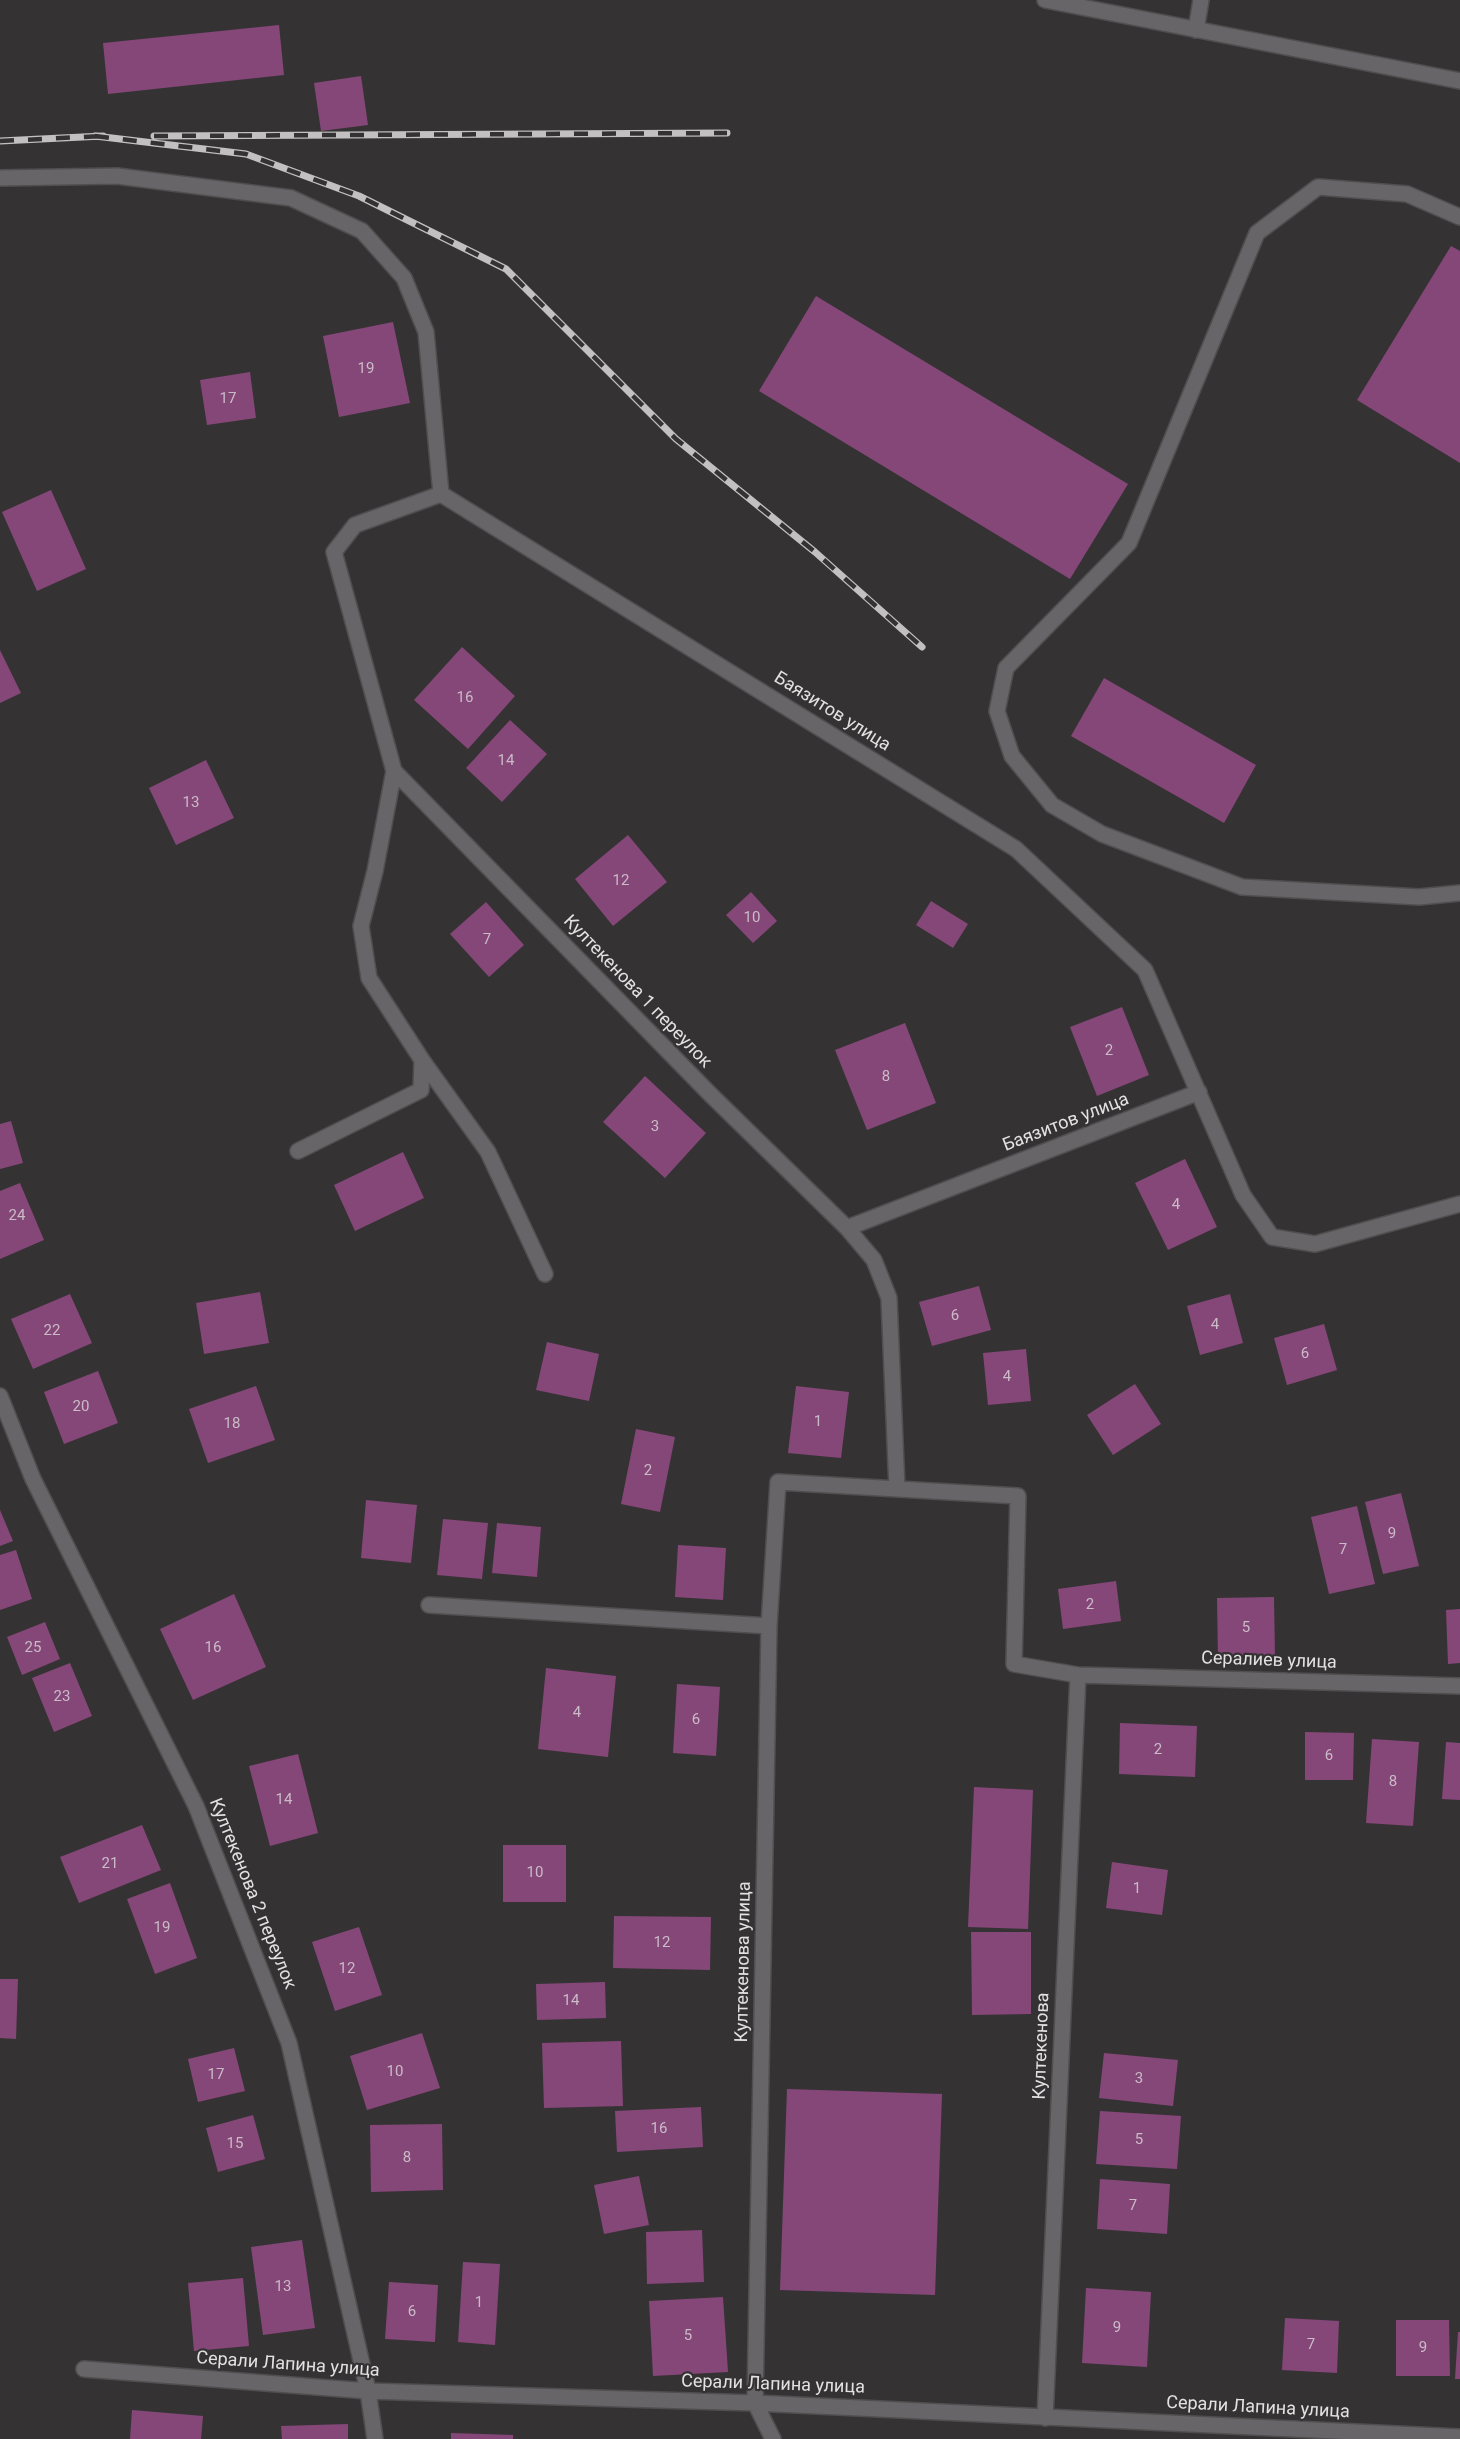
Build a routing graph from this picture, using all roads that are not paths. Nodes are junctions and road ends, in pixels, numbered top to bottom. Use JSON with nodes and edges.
{"nodes":[{"id":1,"x":1045,"y":0,"type":"edge"},
{"id":2,"x":1201,"y":0,"type":"edge"},
{"id":3,"x":1196,"y":30,"type":"junction"},
{"id":4,"x":1460,"y":81,"type":"edge"},
{"id":5,"x":0,"y":178,"type":"edge"},
{"id":6,"x":1460,"y":217,"type":"edge"},
{"id":7,"x":441,"y":494,"type":"junction"},
{"id":8,"x":394,"y":771,"type":"junction"},
{"id":9,"x":1460,"y":892,"type":"edge"},
{"id":10,"x":422,"y":1060,"type":"junction"},
{"id":11,"x":1199,"y":1092,"type":"junction"},
{"id":12,"x":298,"y":1151,"type":"dead end"},
{"id":13,"x":1460,"y":1204,"type":"edge"},
{"id":14,"x":847,"y":1228,"type":"junction"},
{"id":15,"x":545,"y":1274,"type":"dead end"},
{"id":16,"x":0,"y":1396,"type":"edge"},
{"id":17,"x":897,"y":1489,"type":"junction"},
{"id":18,"x":429,"y":1605,"type":"dead end"},
{"id":19,"x":769,"y":1626,"type":"junction"},
{"id":20,"x":1078,"y":1675,"type":"junction"},
{"id":21,"x":1460,"y":1686,"type":"edge"},
{"id":22,"x":84,"y":2369,"type":"dead end"},
{"id":23,"x":368,"y":2391,"type":"junction"},
{"id":24,"x":755,"y":2403,"type":"junction"},
{"id":25,"x":1045,"y":2418,"type":"junction"},
{"id":26,"x":1460,"y":2437,"type":"edge"},
{"id":27,"x":375,"y":2439,"type":"edge"},
{"id":28,"x":773,"y":2439,"type":"edge"}],
"edges":[{"from":1,"to":3,"type":"street"},
{"from":2,"to":3,"type":"street"},
{"from":3,"to":4,"type":"street"},
{"from":5,"to":7,"type":"street"},
{"from":6,"to":9,"type":"street"},
{"from":7,"to":8,"type":"street","name":"Култекенова 1 переулок"},
{"from":7,"to":11,"type":"street","name":"Баязитов улица"},
{"from":8,"to":10,"type":"street"},
{"from":8,"to":14,"type":"street","name":"Култекенова 1 переулок"},
{"from":10,"to":12,"type":"street"},
{"from":10,"to":15,"type":"street"},
{"from":11,"to":13,"type":"street","name":"Баязитов улица"},
{"from":11,"to":14,"type":"street","name":"Баязитов улица"},
{"from":14,"to":17,"type":"street","name":"Култекенова 1 переулок"},
{"from":16,"to":23,"type":"street","name":"Култекенова 2 переулок"},
{"from":17,"to":19,"type":"street","name":"Култекенова улица"},
{"from":17,"to":20,"type":"street","name":"Сералиев улица"},
{"from":18,"to":19,"type":"street"},
{"from":19,"to":24,"type":"street","name":"Култекенова улица"},
{"from":20,"to":21,"type":"street","name":"Сералиев улица"},
{"from":20,"to":25,"type":"street","name":"Култекенова"},
{"from":22,"to":23,"type":"street","name":"Серали Лапина улица"},
{"from":23,"to":24,"type":"street","name":"Серали Лапина улица"},
{"from":23,"to":27,"type":"street","name":"Култекенова 2 переулок"},
{"from":24,"to":25,"type":"street","name":"Серали Лапина улица"},
{"from":24,"to":28,"type":"street","name":"Култекенова улица"},
{"from":25,"to":26,"type":"street","name":"Серали Лапина улица"}]}
